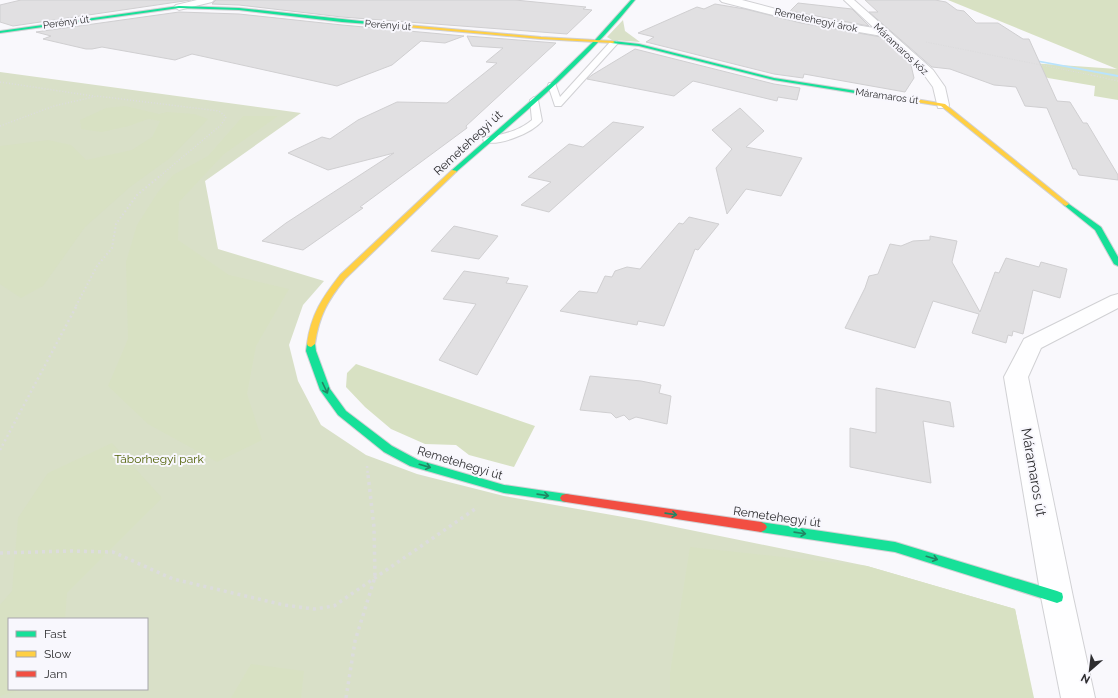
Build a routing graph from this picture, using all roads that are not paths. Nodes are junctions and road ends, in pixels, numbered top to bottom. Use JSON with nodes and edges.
{"nodes":[{"id":1,"x":209,"y":0,"type":"edge"},
{"id":2,"x":633,"y":0,"type":"edge"},
{"id":3,"x":725,"y":0,"type":"edge"},
{"id":4,"x":849,"y":0,"type":"edge"},
{"id":5,"x":179,"y":7,"type":"junction"},
{"id":6,"x":0,"y":32,"type":"edge"},
{"id":7,"x":883,"y":32,"type":"junction"},
{"id":8,"x":598,"y":40,"type":"junction"},
{"id":9,"x":614,"y":43,"type":"junction"},
{"id":10,"x":552,"y":84,"type":"junction"},
{"id":11,"x":534,"y":100,"type":"junction"},
{"id":12,"x":943,"y":105,"type":"junction"},
{"id":13,"x":488,"y":140,"type":"junction"},
{"id":14,"x":1118,"y":264,"type":"edge"},
{"id":15,"x":1118,"y":300,"type":"edge"},
{"id":16,"x":1057,"y":597,"type":"junction"},
{"id":17,"x":1078,"y":698,"type":"edge"}],
"edges":[{"from":1,"to":5,"type":"street","name":"Perényi út"},
{"from":2,"to":8,"type":"street","name":"Remetehegyi út"},
{"from":3,"to":7,"type":"street","name":"Remetehegyi árok"},
{"from":4,"to":7,"type":"street","name":"Máramaros köz"},
{"from":5,"to":6,"type":"street","name":"Perényi út"},
{"from":5,"to":8,"type":"street","name":"Perényi út"},
{"from":7,"to":12,"type":"street","name":"Máramaros köz"},
{"from":8,"to":9,"type":"street","name":"Máramaros út"},
{"from":8,"to":10,"type":"street","name":"Remetehegyi út"},
{"from":9,"to":10,"type":"lane"},
{"from":9,"to":12,"type":"street","name":"Máramaros út"},
{"from":10,"to":11,"type":"street","name":"Remetehegyi út"},
{"from":11,"to":13,"type":"street","name":"Remetehegyi út"},
{"from":11,"to":13,"type":"lane"},
{"from":12,"to":14,"type":"street","name":"Máramaros út"},
{"from":13,"to":16,"type":"street","name":"Remetehegyi út","one_way":true},
{"from":15,"to":16,"type":"street","name":"Máramaros út"},
{"from":16,"to":17,"type":"street","name":"Máramaros út"}]}
